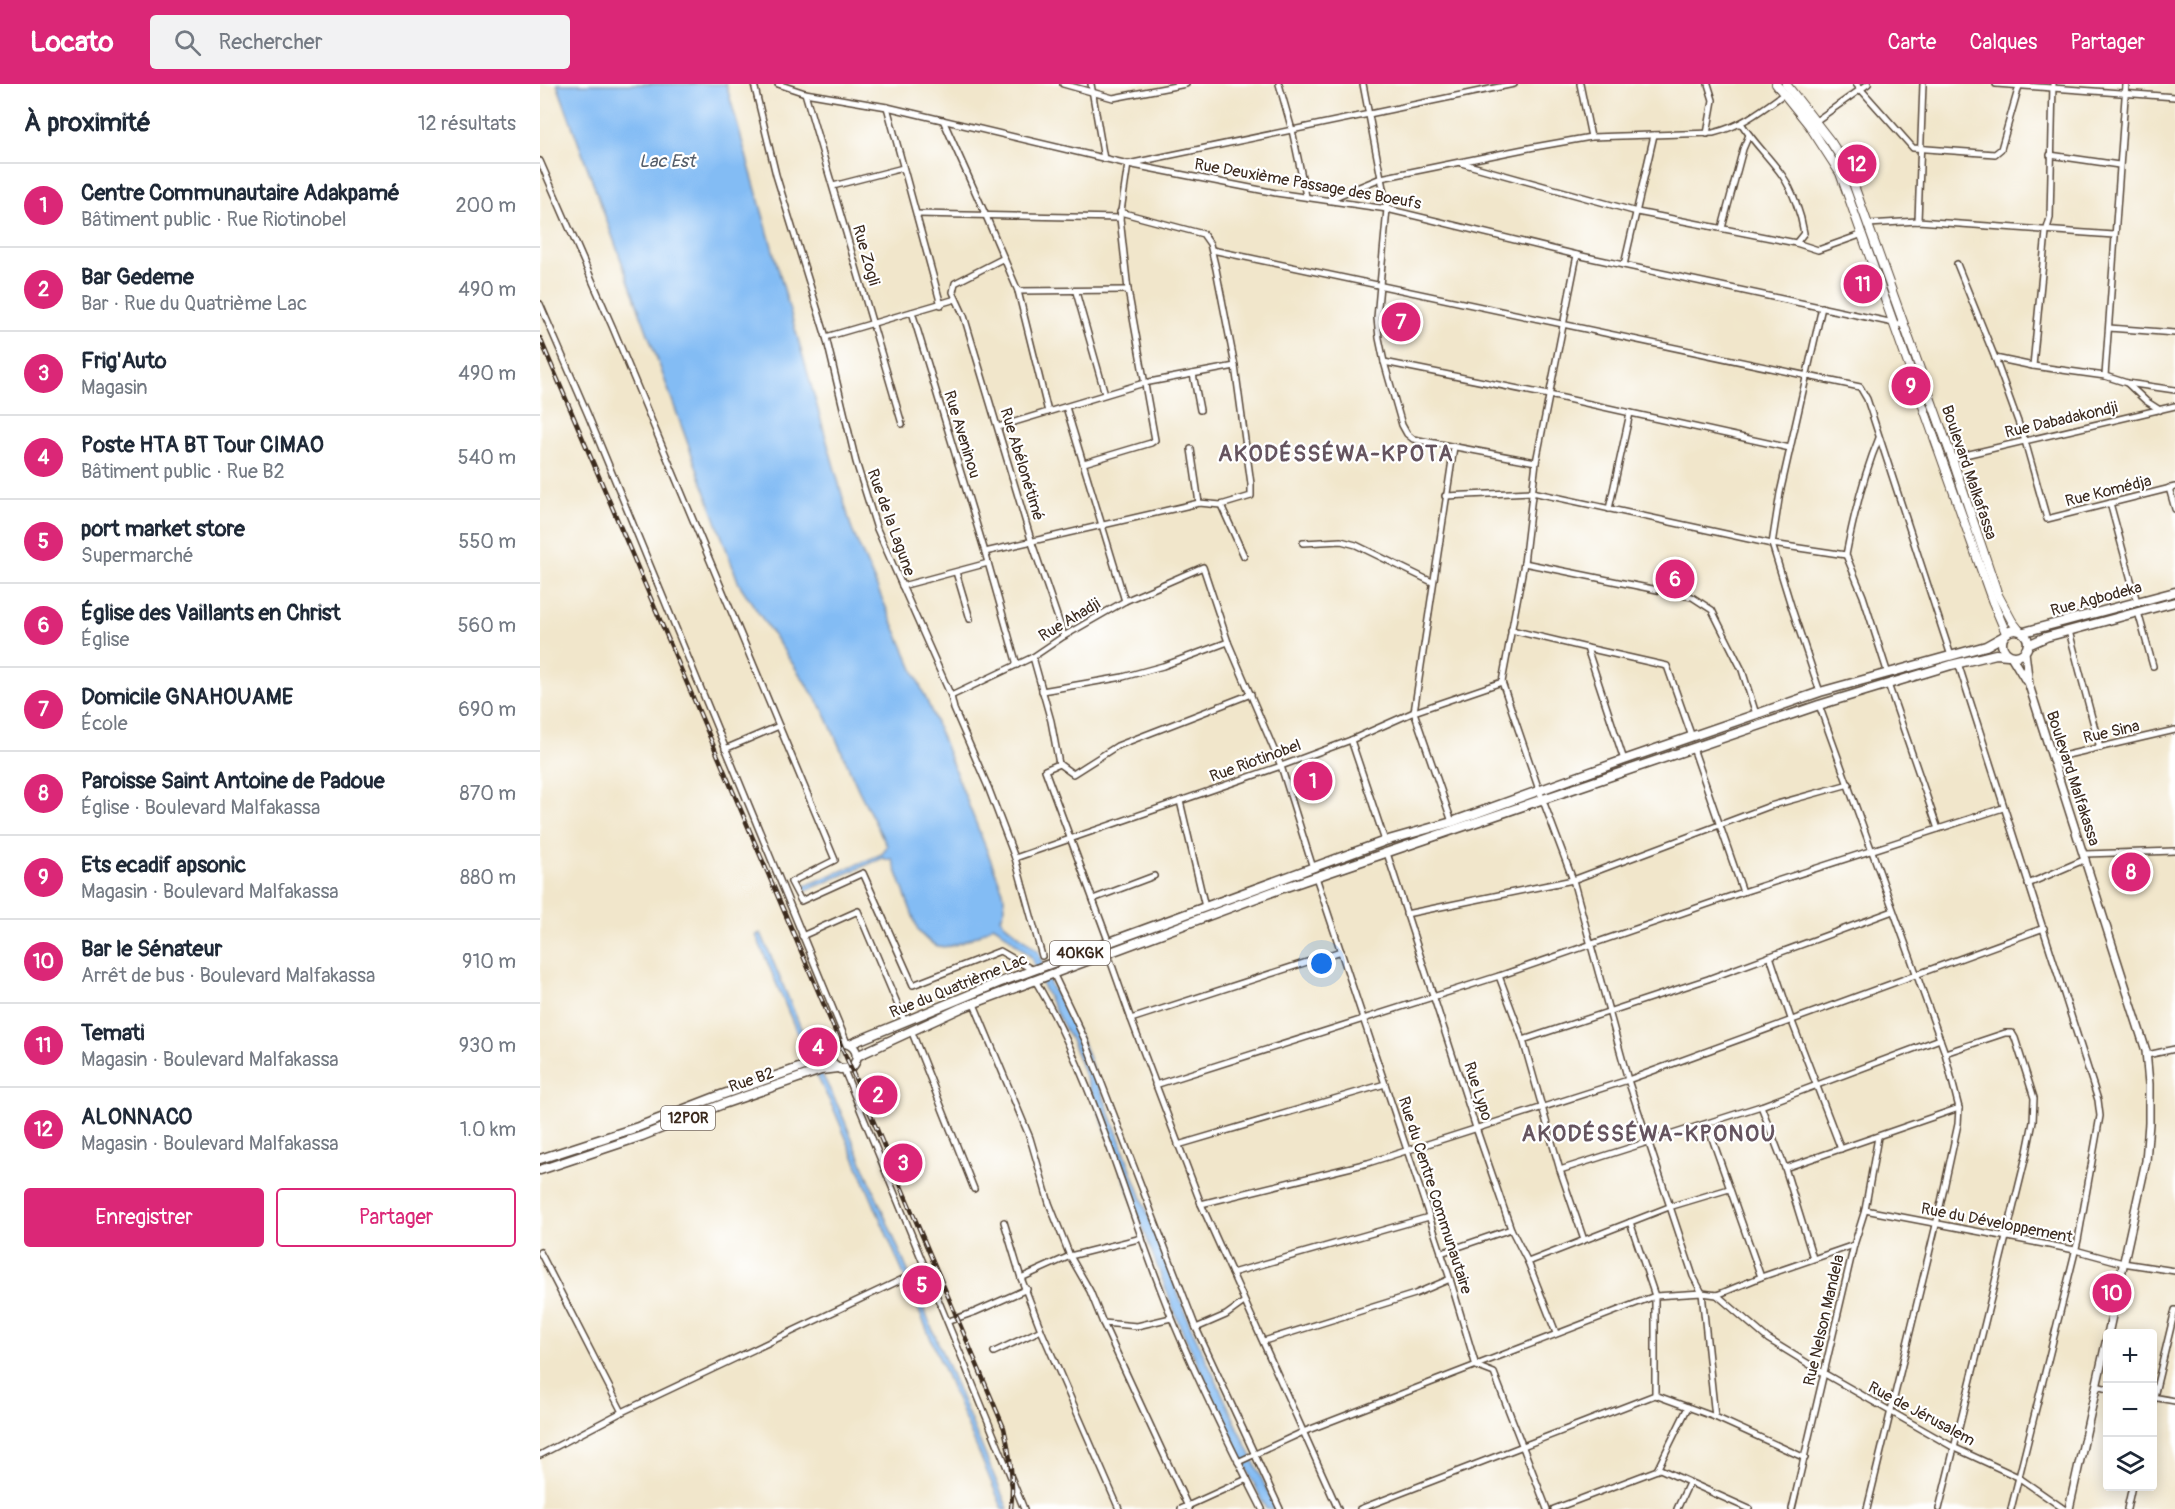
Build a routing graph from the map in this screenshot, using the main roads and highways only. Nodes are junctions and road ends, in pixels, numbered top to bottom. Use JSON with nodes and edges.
{"nodes":[{"id":1,"x":1776,"y":84,"type":"edge"},
{"id":2,"x":1786,"y":84,"type":"edge"},
{"id":3,"x":1812,"y":123,"type":"junction"},
{"id":4,"x":1899,"y":324,"type":"junction"},
{"id":5,"x":2175,"y":592,"type":"edge"},
{"id":6,"x":1995,"y":597,"type":"junction"},
{"id":7,"x":2175,"y":602,"type":"edge"},
{"id":8,"x":2022,"y":631,"type":"junction"},
{"id":9,"x":2005,"y":635,"type":"junction"},
{"id":10,"x":2027,"y":648,"type":"junction"},
{"id":11,"x":2010,"y":655,"type":"junction"},
{"id":12,"x":1315,"y":873,"type":"junction"},
{"id":13,"x":1279,"y":885,"type":"junction"},
{"id":14,"x":1035,"y":976,"type":"junction"},
{"id":15,"x":849,"y":1043,"type":"junction"},
{"id":16,"x":830,"y":1053,"type":"junction"},
{"id":17,"x":857,"y":1056,"type":"junction"},
{"id":18,"x":840,"y":1069,"type":"junction"},
{"id":19,"x":540,"y":1159,"type":"edge"},
{"id":20,"x":540,"y":1170,"type":"edge"}],
"edges":[{"from":1,"to":3,"type":"main road"},
{"from":2,"to":3,"type":"main road"},
{"from":3,"to":4,"type":"main road"},
{"from":3,"to":4,"type":"main road"},
{"from":4,"to":6,"type":"main road"},
{"from":4,"to":6,"type":"main road","name":"Boulevard Malkafassa"},
{"from":5,"to":8,"type":"main road","name":"Rue Agbodeka"},
{"from":6,"to":8,"type":"main road"},
{"from":6,"to":9,"type":"main road"},
{"from":7,"to":10,"type":"main road","name":"Rue Agbodeka"},
{"from":8,"to":9,"type":"main road"},
{"from":8,"to":10,"type":"main road"},
{"from":9,"to":11,"type":"main road"},
{"from":9,"to":12,"type":"main road"},
{"from":10,"to":11,"type":"main road"},
{"from":11,"to":12,"type":"main road"},
{"from":12,"to":13,"type":"main road","name":"Rue du Quatrième Lac","number":"40KGK"},
{"from":13,"to":14,"type":"main road","name":"Rue du Quatrième Lac","number":"40KGK"},
{"from":13,"to":14,"type":"main road","name":"Rue du Quatrième Lac","number":"40KGK"},
{"from":14,"to":15,"type":"main road","name":"Rue du Quatrième Lac","number":"40KGK"},
{"from":14,"to":17,"type":"main road","name":"Rue du Quatrième Lac","number":"40KGK"},
{"from":15,"to":16,"type":"main road","number":"40KGK"},
{"from":15,"to":17,"type":"main road"},
{"from":16,"to":18,"type":"main road"},
{"from":16,"to":19,"type":"main road","name":"Rue B2","number":"12POR"},
{"from":17,"to":18,"type":"main road","number":"40KGK"},
{"from":18,"to":20,"type":"main road","name":"Rue B2","number":"12POR"}]}
